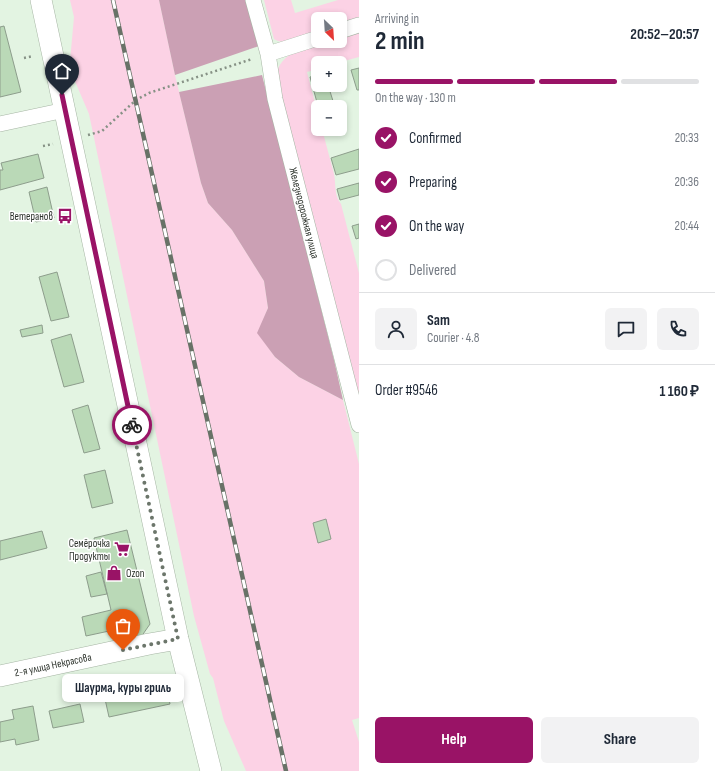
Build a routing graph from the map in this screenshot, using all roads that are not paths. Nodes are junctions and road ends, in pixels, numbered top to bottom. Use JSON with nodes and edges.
{"nodes":[{"id":1,"x":41,"y":0,"type":"edge"},
{"id":2,"x":254,"y":0,"type":"edge"},
{"id":3,"x":359,"y":26,"type":"edge"},
{"id":4,"x":347,"y":29,"type":"edge"},
{"id":5,"x":311,"y":40,"type":"edge"},
{"id":6,"x":268,"y":54,"type":"junction"},
{"id":7,"x":65,"y":110,"type":"junction"},
{"id":8,"x":0,"y":124,"type":"edge"},
{"id":9,"x":359,"y":425,"type":"edge"},
{"id":10,"x":178,"y":639,"type":"junction"},
{"id":11,"x":0,"y":676,"type":"edge"},
{"id":12,"x":211,"y":771,"type":"edge"}],
"edges":[{"from":1,"to":7,"type":"main road"},
{"from":2,"to":6,"type":"street","name":"Железнодорожная улица"},
{"from":3,"to":4,"type":"street"},
{"from":5,"to":6,"type":"street"},
{"from":6,"to":9,"type":"street","name":"Железнодорожная улица"},
{"from":7,"to":8,"type":"street"},
{"from":7,"to":10,"type":"main road"},
{"from":10,"to":11,"type":"main road","name":"2-я улица Некрасова"},
{"from":10,"to":12,"type":"main road"}]}
